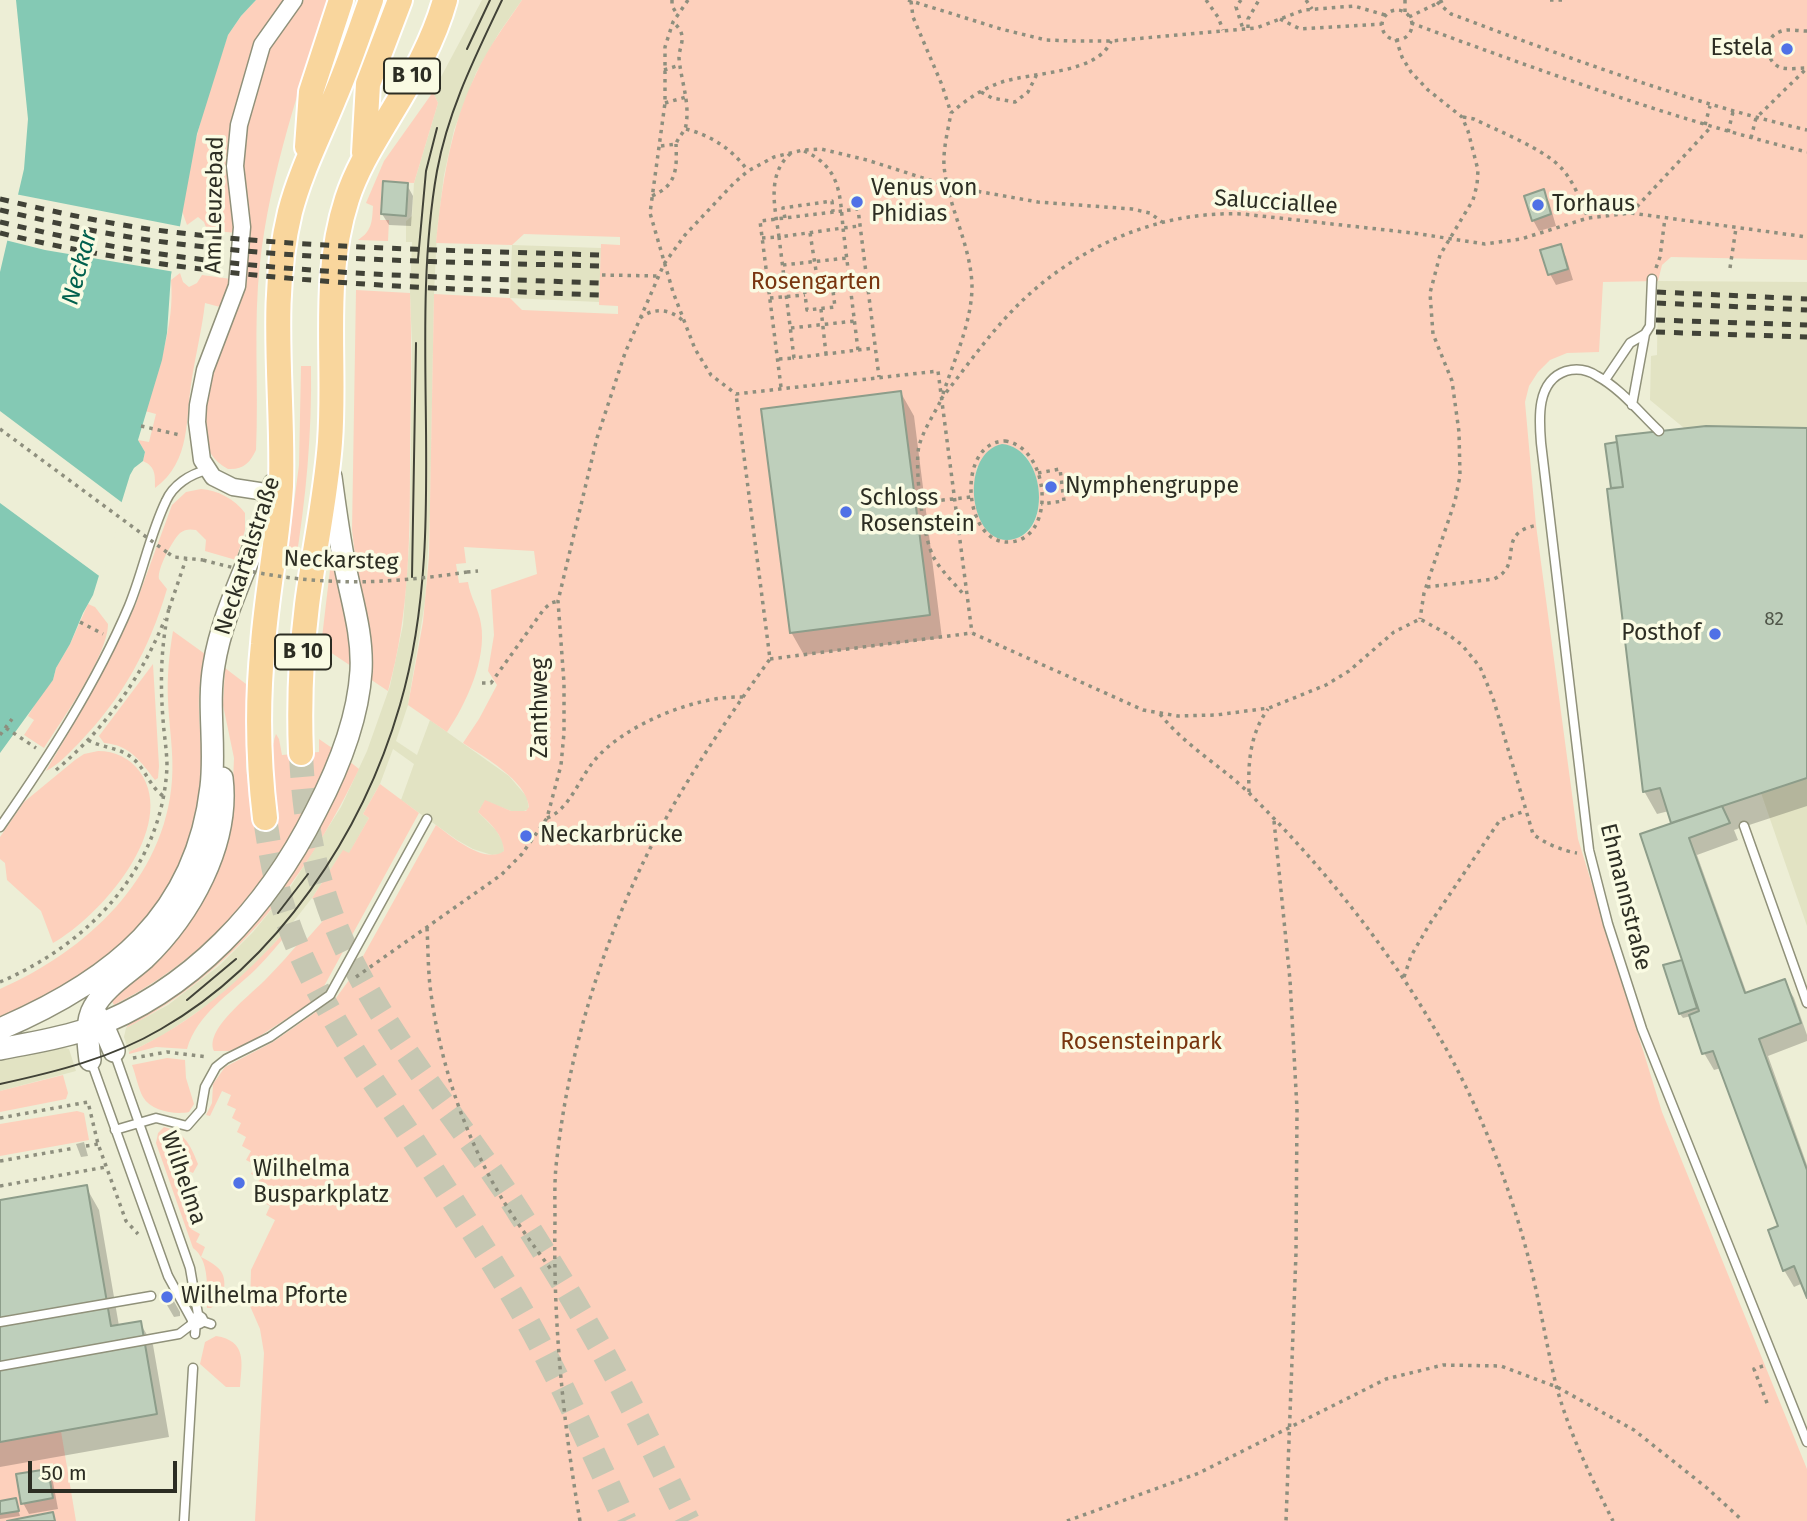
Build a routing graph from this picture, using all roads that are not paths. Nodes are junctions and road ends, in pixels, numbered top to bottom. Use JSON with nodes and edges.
{"nodes":[{"id":1,"x":294,"y":0,"type":"edge"},
{"id":2,"x":341,"y":0,"type":"edge"},
{"id":3,"x":370,"y":0,"type":"edge"},
{"id":4,"x":400,"y":0,"type":"edge"},
{"id":5,"x":445,"y":6,"type":"edge"},
{"id":6,"x":358,"y":170,"type":"junction"},
{"id":7,"x":301,"y":179,"type":"junction"},
{"id":8,"x":1652,"y":279,"type":"road end"},
{"id":9,"x":1645,"y":334,"type":"junction"},
{"id":10,"x":1605,"y":380,"type":"junction"},
{"id":11,"x":1632,"y":405,"type":"junction"},
{"id":12,"x":1659,"y":431,"type":"dead end"},
{"id":13,"x":281,"y":443,"type":"junction"},
{"id":14,"x":330,"y":446,"type":"junction"},
{"id":15,"x":207,"y":470,"type":"junction"},
{"id":16,"x":272,"y":493,"type":"junction"},
{"id":17,"x":213,"y":724,"type":"junction"},
{"id":18,"x":301,"y":753,"type":"tunnel mouth"},
{"id":19,"x":265,"y":818,"type":"tunnel mouth"},
{"id":20,"x":427,"y":819,"type":"dead end"},
{"id":21,"x":1744,"y":825,"type":"dead end"},
{"id":22,"x":0,"y":827,"type":"edge"},
{"id":23,"x":1807,"y":1003,"type":"edge"},
{"id":24,"x":52,"y":1004,"type":"junction"},
{"id":25,"x":0,"y":1029,"type":"edge"},
{"id":26,"x":106,"y":1035,"type":"junction"},
{"id":27,"x":43,"y":1041,"type":"junction"},
{"id":28,"x":0,"y":1049,"type":"edge"},
{"id":29,"x":90,"y":1060,"type":"junction"},
{"id":30,"x":139,"y":1122,"type":"junction"},
{"id":31,"x":115,"y":1130,"type":"junction"},
{"id":32,"x":151,"y":1296,"type":"dead end"},
{"id":33,"x":0,"y":1322,"type":"edge"},
{"id":34,"x":200,"y":1325,"type":"junction"},
{"id":35,"x":0,"y":1366,"type":"edge"},
{"id":36,"x":193,"y":1368,"type":"dead end"},
{"id":37,"x":1807,"y":1442,"type":"edge"},
{"id":38,"x":184,"y":1521,"type":"edge"}],
"edges":[{"from":1,"to":15,"type":"street","name":"Am Leuzebad"},
{"from":2,"to":7,"type":"main road","number":"B 10"},
{"from":3,"to":7,"type":"main road","name":"Neckartalstraße","number":"B 10"},
{"from":4,"to":6,"type":"main road"},
{"from":5,"to":6,"type":"main road","number":"B 10"},
{"from":6,"to":14,"type":"main road","number":"B 10"},
{"from":7,"to":13,"type":"main road","name":"Neckartalstraße","number":"B 10"},
{"from":8,"to":9,"type":"lane"},
{"from":9,"to":10,"type":"lane"},
{"from":9,"to":11,"type":"lane"},
{"from":10,"to":11,"type":"lane","name":"Ehmannstraße"},
{"from":10,"to":37,"type":"lane","name":"Ehmannstraße"},
{"from":11,"to":12,"type":"lane","name":"Ehmannstraße"},
{"from":13,"to":16,"type":"main road","name":"Neckartalstraße"},
{"from":13,"to":19,"type":"main road","number":"B 10"},
{"from":14,"to":18,"type":"main road","number":"B 10"},
{"from":14,"to":26,"type":"main road"},
{"from":15,"to":16,"type":"street"},
{"from":15,"to":22,"type":"lane"},
{"from":16,"to":17,"type":"main road","name":"Neckartalstraße"},
{"from":17,"to":24,"type":"main road","name":"Neckartalstraße"},
{"from":17,"to":26,"type":"main road"},
{"from":20,"to":30,"type":"lane"},
{"from":21,"to":23,"type":"lane"},
{"from":24,"to":25,"type":"main road","name":"Neckartalstraße"},
{"from":24,"to":26,"type":"main road"},
{"from":26,"to":27,"type":"main road"},
{"from":26,"to":29,"type":"main road"},
{"from":26,"to":30,"type":"lane","name":"Wilhelma"},
{"from":27,"to":28,"type":"main road"},
{"from":27,"to":29,"type":"main road"},
{"from":29,"to":31,"type":"lane","name":"Wilhelma"},
{"from":30,"to":31,"type":"lane"},
{"from":30,"to":34,"type":"lane","name":"Wilhelma"},
{"from":31,"to":34,"type":"lane","name":"Wilhelma"},
{"from":32,"to":33,"type":"lane"},
{"from":34,"to":35,"type":"lane"},
{"from":36,"to":38,"type":"lane"}]}
